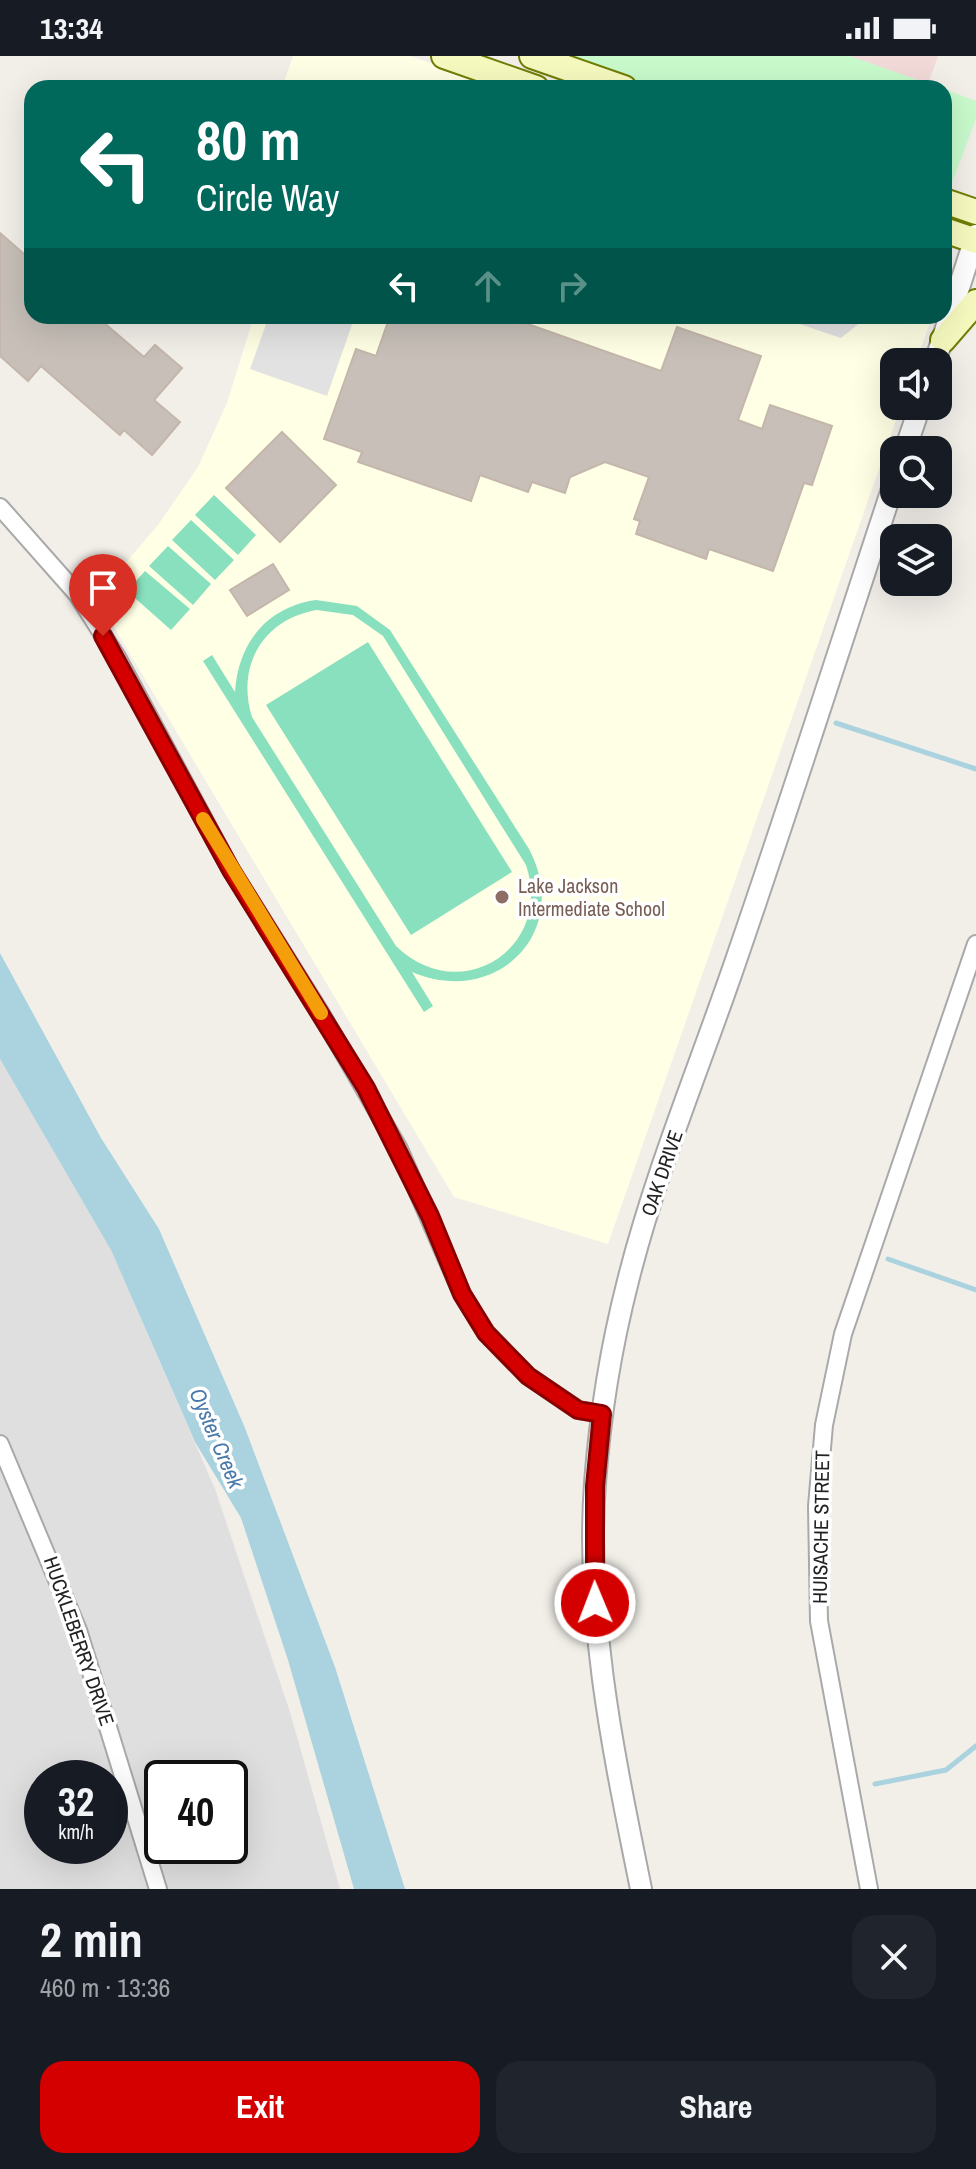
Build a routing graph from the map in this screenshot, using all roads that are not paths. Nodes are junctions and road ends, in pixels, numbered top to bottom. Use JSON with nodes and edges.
{"nodes":[{"id":1,"x":444,"y":56,"type":"edge"},
{"id":2,"x":532,"y":56,"type":"edge"},
{"id":3,"x":513,"y":80,"type":"edge"},
{"id":4,"x":601,"y":80,"type":"edge"},
{"id":5,"x":952,"y":204,"type":"edge"},
{"id":6,"x":976,"y":212,"type":"edge"},
{"id":7,"x":952,"y":232,"type":"edge"},
{"id":8,"x":975,"y":239,"type":"edge"},
{"id":9,"x":976,"y":302,"type":"edge"},
{"id":10,"x":952,"y":311,"type":"edge"},
{"id":11,"x":948,"y":324,"type":"edge"},
{"id":12,"x":940,"y":348,"type":"edge"},
{"id":13,"x":941,"y":348,"type":"edge"},
{"id":14,"x":0,"y":507,"type":"edge"},
{"id":15,"x":886,"y":508,"type":"edge"},
{"id":16,"x":976,"y":944,"type":"edge"},
{"id":17,"x":602,"y":1414,"type":"junction"},
{"id":18,"x":0,"y":1444,"type":"edge"},
{"id":19,"x":158,"y":1889,"type":"edge"},
{"id":20,"x":641,"y":1889,"type":"edge"},
{"id":21,"x":869,"y":1889,"type":"edge"}],
"edges":[{"from":1,"to":3,"type":"main road"},
{"from":2,"to":4,"type":"main road"},
{"from":5,"to":6,"type":"main road"},
{"from":7,"to":8,"type":"main road"},
{"from":8,"to":10,"type":"street"},
{"from":9,"to":13,"type":"main road"},
{"from":11,"to":12,"type":"street"},
{"from":14,"to":17,"type":"street"},
{"from":15,"to":17,"type":"street","name":"OAK DRIVE"},
{"from":16,"to":21,"type":"street","name":"HUISACHE STREET"},
{"from":17,"to":20,"type":"street","name":"OAK DRIVE"},
{"from":18,"to":19,"type":"street","name":"HUCKLEBERRY DRIVE"}]}
